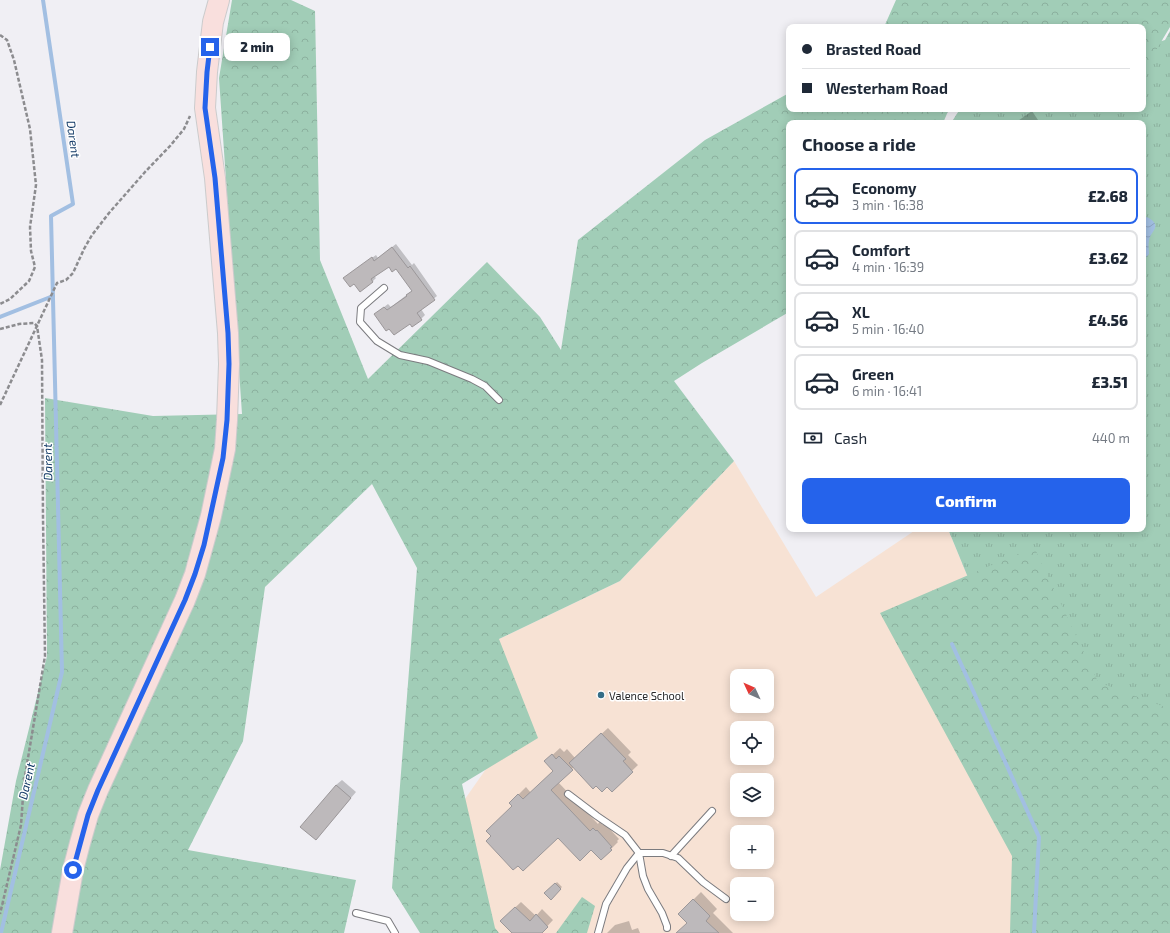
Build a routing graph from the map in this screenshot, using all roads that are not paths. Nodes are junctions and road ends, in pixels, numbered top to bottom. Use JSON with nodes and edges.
{"nodes":[{"id":1,"x":219,"y":0,"type":"edge"},
{"id":2,"x":384,"y":288,"type":"dead end"},
{"id":3,"x":499,"y":400,"type":"dead end"},
{"id":4,"x":568,"y":794,"type":"dead end"},
{"id":5,"x":712,"y":811,"type":"dead end"},
{"id":6,"x":639,"y":853,"type":"junction"},
{"id":7,"x":671,"y":856,"type":"junction"},
{"id":8,"x":726,"y":899,"type":"dead end"},
{"id":9,"x":356,"y":913,"type":"dead end"},
{"id":10,"x":667,"y":928,"type":"dead end"},
{"id":11,"x":62,"y":933,"type":"edge"},
{"id":12,"x":395,"y":933,"type":"edge"},
{"id":13,"x":598,"y":933,"type":"edge"}],
"edges":[{"from":1,"to":11,"type":"main road"},
{"from":2,"to":3,"type":"lane"},
{"from":4,"to":6,"type":"lane"},
{"from":5,"to":7,"type":"lane"},
{"from":6,"to":7,"type":"lane"},
{"from":6,"to":10,"type":"lane"},
{"from":6,"to":13,"type":"lane"},
{"from":7,"to":8,"type":"lane"},
{"from":9,"to":12,"type":"lane"}]}
